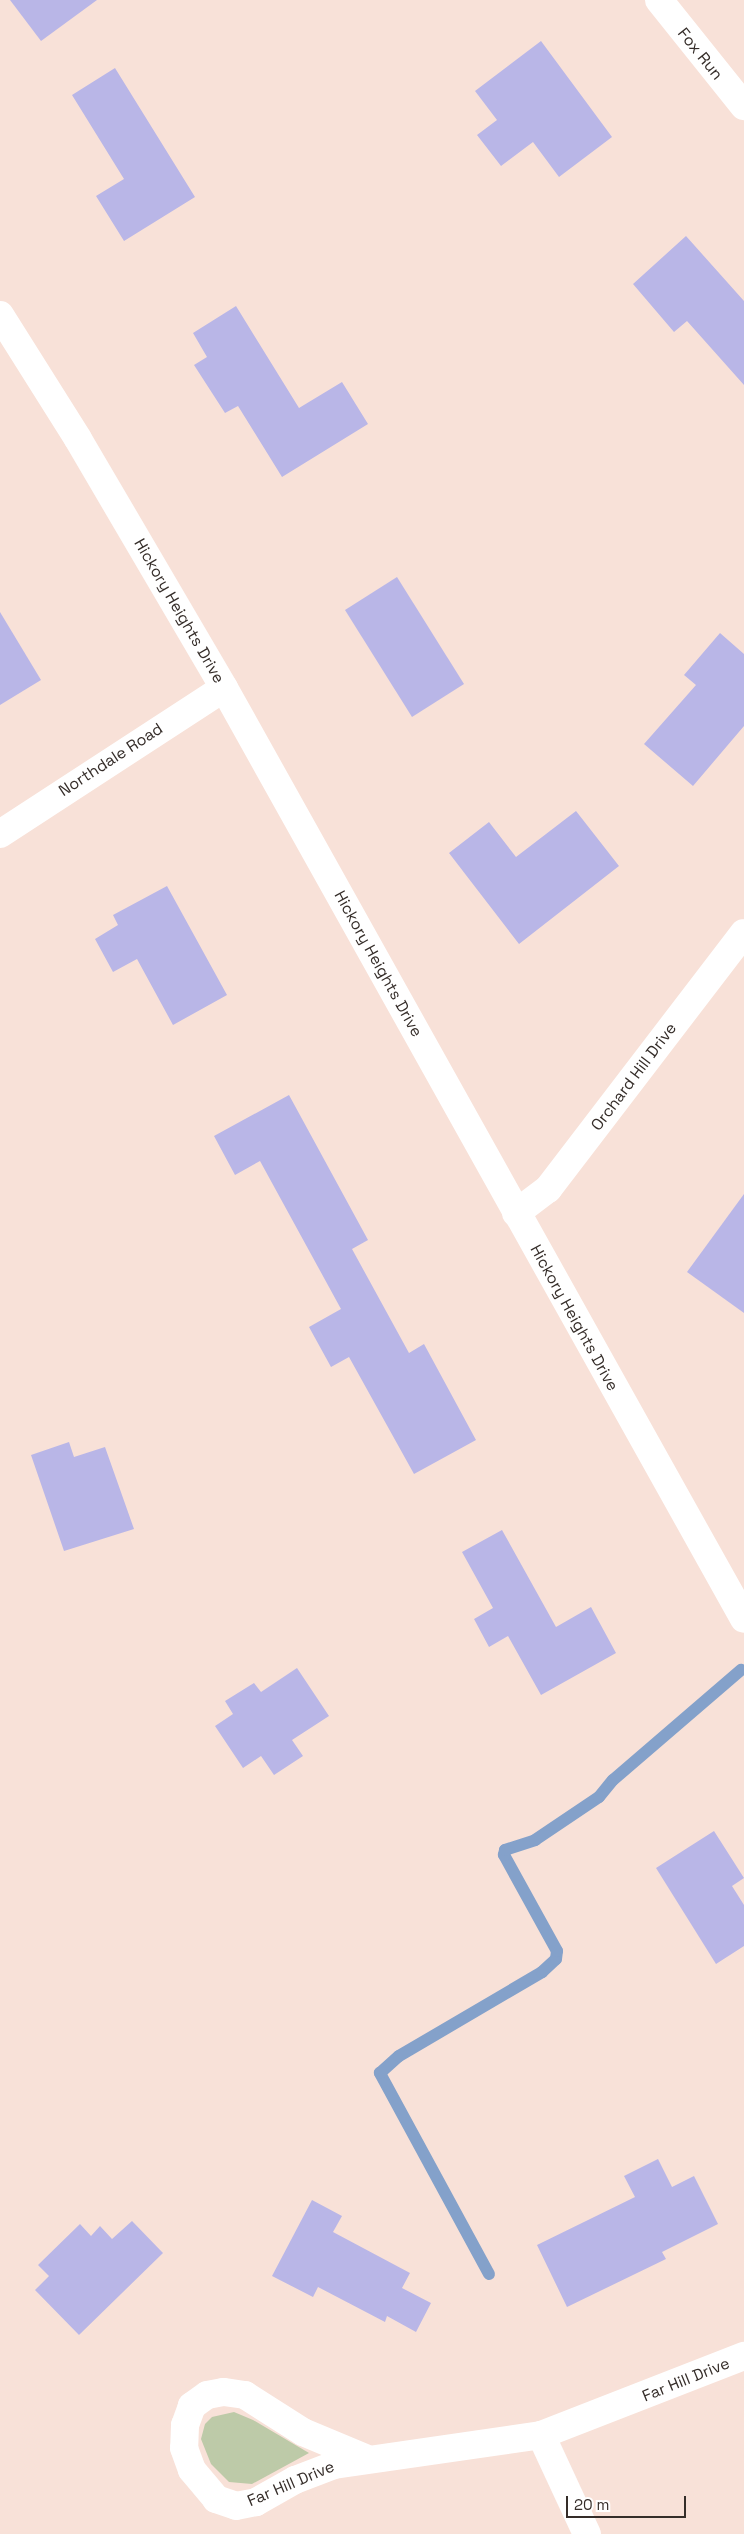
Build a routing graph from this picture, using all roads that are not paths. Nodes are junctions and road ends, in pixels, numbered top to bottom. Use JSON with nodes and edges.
{"nodes":[{"id":1,"x":659,"y":0,"type":"edge"},
{"id":2,"x":744,"y":106,"type":"edge"},
{"id":3,"x":0,"y":315,"type":"edge"},
{"id":4,"x":224,"y":688,"type":"junction"},
{"id":5,"x":0,"y":834,"type":"edge"},
{"id":6,"x":744,"y":933,"type":"edge"},
{"id":7,"x":516,"y":1213,"type":"junction"},
{"id":8,"x":744,"y":1619,"type":"edge"},
{"id":9,"x":744,"y":2356,"type":"edge"},
{"id":10,"x":541,"y":2436,"type":"junction"},
{"id":11,"x":365,"y":2458,"type":"junction"},
{"id":12,"x":587,"y":2534,"type":"edge"}],
"edges":[{"from":1,"to":2,"type":"street","name":"Fox Run"},
{"from":3,"to":4,"type":"street","name":"Hickory Heights Drive"},
{"from":4,"to":5,"type":"street","name":"Northdale Road"},
{"from":4,"to":7,"type":"street","name":"Hickory Heights Drive"},
{"from":6,"to":7,"type":"street","name":"Orchard Hill Drive"},
{"from":7,"to":8,"type":"street","name":"Hickory Heights Drive"},
{"from":9,"to":10,"type":"street","name":"Far Hill Drive"},
{"from":10,"to":11,"type":"street","name":"Far Hill Drive"},
{"from":10,"to":12,"type":"street"},
{"from":11,"to":11,"type":"street","name":"Far Hill Drive"}]}
